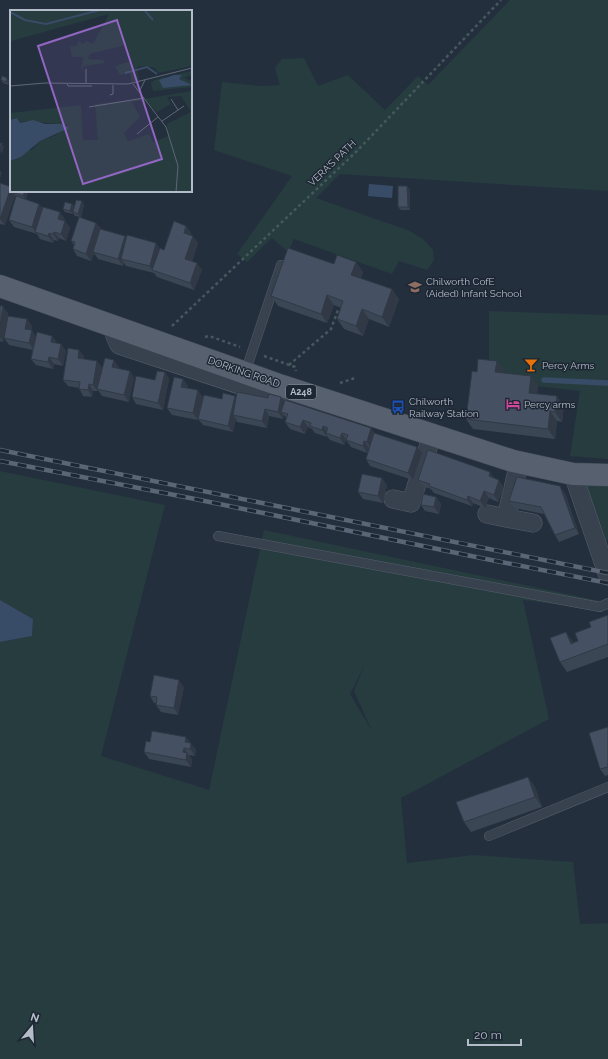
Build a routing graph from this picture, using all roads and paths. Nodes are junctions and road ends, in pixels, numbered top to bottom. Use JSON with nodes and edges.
{"nodes":[{"id":1,"x":501,"y":0,"type":"edge"},
{"id":2,"x":281,"y":265,"type":"edge"},
{"id":3,"x":0,"y":286,"type":"edge"},
{"id":4,"x":338,"y":310,"type":"edge"},
{"id":5,"x":166,"y":331,"type":"dead end"},
{"id":6,"x":213,"y":368,"type":"junction"},
{"id":7,"x":245,"y":373,"type":"junction"},
{"id":8,"x":283,"y":393,"type":"junction"},
{"id":9,"x":432,"y":435,"type":"junction"},
{"id":10,"x":519,"y":463,"type":"junction"},
{"id":11,"x":573,"y":474,"type":"junction"},
{"id":12,"x":608,"y":476,"type":"edge"},
{"id":13,"x":393,"y":499,"type":"dead end"},
{"id":14,"x":487,"y":514,"type":"dead end"},
{"id":15,"x":506,"y":518,"type":"junction"},
{"id":16,"x":533,"y":523,"type":"dead end"},
{"id":17,"x":218,"y":536,"type":"dead end"},
{"id":18,"x":603,"y":543,"type":"edge"},
{"id":19,"x":608,"y":576,"type":"edge"},
{"id":20,"x":608,"y":603,"type":"edge"},
{"id":21,"x":608,"y":787,"type":"edge"},
{"id":22,"x":489,"y":836,"type":"dead end"}],
"edges":[{"from":1,"to":5,"type":"path","name":"VERA'S PATH"},
{"from":2,"to":7,"type":"lane"},
{"from":3,"to":6,"type":"main road","name":"DORKING ROAD","number":"A248"},
{"from":4,"to":8,"type":"path"},
{"from":6,"to":7,"type":"main road","name":"DORKING ROAD","number":"A248"},
{"from":6,"to":8,"type":"street"},
{"from":7,"to":8,"type":"main road","name":"DORKING ROAD","number":"A248"},
{"from":8,"to":9,"type":"main road","name":"DORKING ROAD","number":"A248"},
{"from":9,"to":10,"type":"main road","name":"DORKING ROAD","number":"A248"},
{"from":9,"to":13,"type":"street"},
{"from":10,"to":11,"type":"main road","name":"DORKING ROAD","number":"A248"},
{"from":10,"to":15,"type":"street"},
{"from":11,"to":12,"type":"main road","name":"DORKING ROAD","number":"A248"},
{"from":11,"to":18,"type":"street"},
{"from":14,"to":15,"type":"street"},
{"from":15,"to":16,"type":"street"},
{"from":17,"to":20,"type":"lane"},
{"from":18,"to":19,"type":"street"},
{"from":21,"to":22,"type":"lane"}]}
